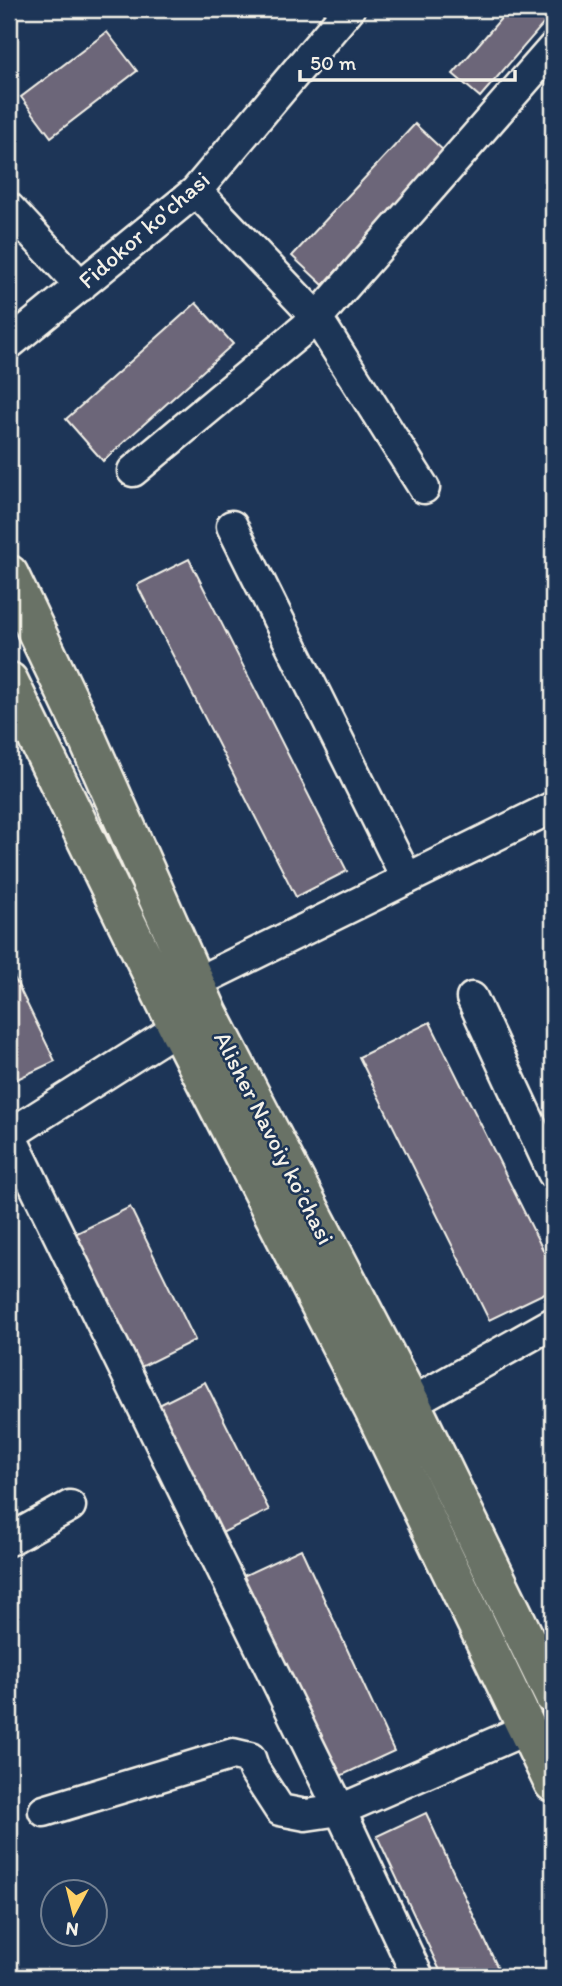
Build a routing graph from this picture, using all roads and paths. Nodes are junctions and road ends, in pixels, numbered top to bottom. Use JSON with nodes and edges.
{"nodes":[{"id":1,"x":349,"y":9,"type":"edge"},
{"id":2,"x":553,"y":48,"type":"edge"},
{"id":3,"x":196,"y":191,"type":"junction"},
{"id":4,"x":9,"y":208,"type":"edge"},
{"id":5,"x":81,"y":286,"type":"junction"},
{"id":6,"x":317,"y":318,"type":"junction"},
{"id":7,"x":9,"y":344,"type":"edge"},
{"id":8,"x":133,"y":471,"type":"dead end"},
{"id":9,"x":424,"y":488,"type":"dead end"},
{"id":10,"x":232,"y":526,"type":"dead end"},
{"id":11,"x":9,"y":574,"type":"edge"},
{"id":12,"x":9,"y":681,"type":"edge"},
{"id":13,"x":553,"y":807,"type":"edge"},
{"id":14,"x":407,"y":879,"type":"junction"},
{"id":15,"x":472,"y":998,"type":"dead end"},
{"id":16,"x":187,"y":1005,"type":"junction"},
{"id":17,"x":9,"y":1134,"type":"edge"},
{"id":18,"x":553,"y":1173,"type":"edge"},
{"id":19,"x":553,"y":1323,"type":"edge"},
{"id":20,"x":411,"y":1403,"type":"junction"},
{"id":21,"x":377,"y":1417,"type":"junction"},
{"id":22,"x":70,"y":1506,"type":"dead end"},
{"id":23,"x":9,"y":1540,"type":"edge"},
{"id":24,"x":553,"y":1695,"type":"edge"},
{"id":25,"x":527,"y":1729,"type":"junction"},
{"id":26,"x":553,"y":1783,"type":"edge"},
{"id":27,"x":340,"y":1810,"type":"junction"},
{"id":28,"x":44,"y":1811,"type":"dead end"},
{"id":29,"x":418,"y":1977,"type":"edge"}],
"edges":[{"from":1,"to":3,"type":"street","name":"Fidokor ko'chasi"},
{"from":2,"to":6,"type":"street"},
{"from":3,"to":5,"type":"street","name":"Fidokor ko'chasi"},
{"from":3,"to":6,"type":"street"},
{"from":4,"to":5,"type":"street"},
{"from":5,"to":7,"type":"street","name":"Fidokor ko'chasi"},
{"from":6,"to":8,"type":"street"},
{"from":6,"to":9,"type":"street"},
{"from":10,"to":14,"type":"street"},
{"from":11,"to":16,"type":"main road","name":"Alisher Navoiy ko’chasi"},
{"from":12,"to":16,"type":"main road","name":"Alisher Navoiy ko’chasi"},
{"from":13,"to":14,"type":"street"},
{"from":14,"to":16,"type":"street"},
{"from":15,"to":18,"type":"street"},
{"from":16,"to":17,"type":"street"},
{"from":16,"to":20,"type":"main road","name":"Alisher Navoiy ko’chasi"},
{"from":16,"to":21,"type":"main road","name":"Alisher Navoiy ko’chasi"},
{"from":17,"to":27,"type":"street"},
{"from":19,"to":20,"type":"street"},
{"from":20,"to":21,"type":"street"},
{"from":20,"to":24,"type":"main road","name":"Alisher Navoiy ko’chasi"},
{"from":21,"to":25,"type":"main road","name":"Alisher Navoiy ko’chasi"},
{"from":22,"to":23,"type":"street"},
{"from":25,"to":26,"type":"main road","name":"Alisher Navoiy ko’chasi"},
{"from":25,"to":27,"type":"street"},
{"from":27,"to":28,"type":"street"},
{"from":27,"to":29,"type":"street"}]}
